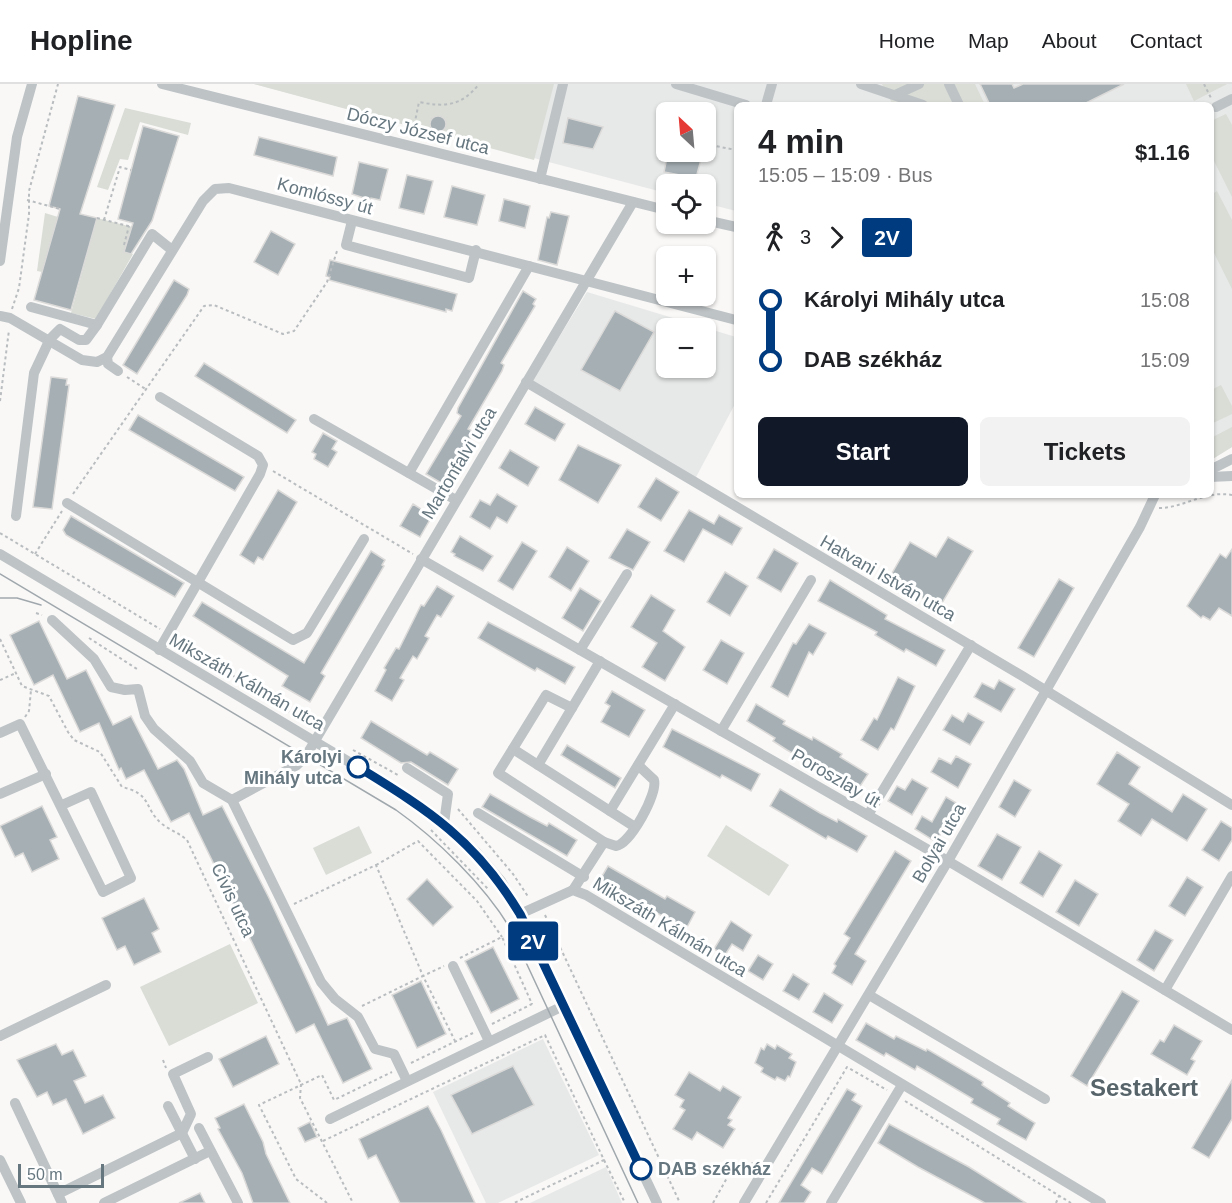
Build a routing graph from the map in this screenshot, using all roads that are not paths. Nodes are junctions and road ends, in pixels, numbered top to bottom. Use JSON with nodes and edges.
{"nodes":[{"id":1,"x":32,"y":84,"type":"edge"},
{"id":2,"x":162,"y":84,"type":"edge"},
{"id":3,"x":563,"y":84,"type":"edge"},
{"id":4,"x":676,"y":84,"type":"edge"},
{"id":5,"x":772,"y":84,"type":"edge"},
{"id":6,"x":861,"y":84,"type":"edge"},
{"id":7,"x":919,"y":84,"type":"edge"},
{"id":8,"x":949,"y":84,"type":"edge"},
{"id":9,"x":895,"y":95,"type":"junction"},
{"id":10,"x":1232,"y":99,"type":"edge"},
{"id":11,"x":737,"y":102,"type":"edge"},
{"id":12,"x":767,"y":102,"type":"edge"},
{"id":13,"x":915,"y":102,"type":"edge"},
{"id":14,"x":958,"y":102,"type":"edge"},
{"id":15,"x":1216,"y":107,"type":"road end"},
{"id":16,"x":540,"y":179,"type":"junction"},
{"id":17,"x":633,"y":202,"type":"junction"},
{"id":18,"x":656,"y":208,"type":"edge"},
{"id":19,"x":352,"y":221,"type":"junction"},
{"id":20,"x":716,"y":223,"type":"edge"},
{"id":21,"x":734,"y":227,"type":"edge"},
{"id":22,"x":172,"y":250,"type":"junction"},
{"id":23,"x":476,"y":250,"type":"junction"},
{"id":24,"x":0,"y":261,"type":"edge"},
{"id":25,"x":529,"y":266,"type":"junction"},
{"id":26,"x":587,"y":281,"type":"junction"},
{"id":27,"x":31,"y":307,"type":"dead end"},
{"id":28,"x":5,"y":317,"type":"edge"},
{"id":29,"x":734,"y":319,"type":"edge"},
{"id":30,"x":97,"y":325,"type":"junction"},
{"id":31,"x":50,"y":339,"type":"junction"},
{"id":32,"x":107,"y":357,"type":"junction"},
{"id":33,"x":118,"y":371,"type":"road end"},
{"id":34,"x":526,"y":382,"type":"junction"},
{"id":35,"x":160,"y":397,"type":"dead end"},
{"id":36,"x":314,"y":419,"type":"dead end"},
{"id":37,"x":1232,"y":459,"type":"edge"},
{"id":38,"x":1214,"y":468,"type":"edge"},
{"id":39,"x":409,"y":473,"type":"junction"},
{"id":40,"x":1232,"y":476,"type":"edge"},
{"id":41,"x":1214,"y":477,"type":"edge"},
{"id":42,"x":1154,"y":498,"type":"edge"},
{"id":43,"x":456,"y":500,"type":"junction"},
{"id":44,"x":67,"y":503,"type":"road end"},
{"id":45,"x":15,"y":516,"type":"dead end"},
{"id":46,"x":364,"y":538,"type":"dead end"},
{"id":47,"x":0,"y":555,"type":"edge"},
{"id":48,"x":421,"y":559,"type":"junction"},
{"id":49,"x":627,"y":574,"type":"dead end"},
{"id":50,"x":811,"y":580,"type":"dead end"},
{"id":51,"x":196,"y":582,"type":"junction"},
{"id":52,"x":52,"y":620,"type":"dead end"},
{"id":53,"x":971,"y":645,"type":"junction"},
{"id":54,"x":159,"y":650,"type":"junction"},
{"id":55,"x":580,"y":650,"type":"junction"},
{"id":56,"x":600,"y":661,"type":"junction"},
{"id":57,"x":1046,"y":690,"type":"junction"},
{"id":58,"x":675,"y":704,"type":"junction"},
{"id":59,"x":572,"y":708,"type":"junction"},
{"id":60,"x":721,"y":730,"type":"junction"},
{"id":61,"x":0,"y":733,"type":"edge"},
{"id":62,"x":314,"y":740,"type":"junction"},
{"id":63,"x":513,"y":749,"type":"junction"},
{"id":64,"x":538,"y":765,"type":"junction"},
{"id":65,"x":639,"y":766,"type":"junction"},
{"id":66,"x":46,"y":774,"type":"junction"},
{"id":67,"x":407,"y":774,"type":"road end"},
{"id":68,"x":0,"y":794,"type":"edge"},
{"id":69,"x":232,"y":800,"type":"junction"},
{"id":70,"x":62,"y":805,"type":"junction"},
{"id":71,"x":1232,"y":805,"type":"edge"},
{"id":72,"x":610,"y":811,"type":"junction"},
{"id":73,"x":478,"y":813,"type":"dead end"},
{"id":74,"x":868,"y":815,"type":"junction"},
{"id":75,"x":444,"y":823,"type":"junction"},
{"id":76,"x":635,"y":827,"type":"junction"},
{"id":77,"x":604,"y":842,"type":"junction"},
{"id":78,"x":948,"y":861,"type":"junction"},
{"id":79,"x":1232,"y":876,"type":"edge"},
{"id":80,"x":584,"y":877,"type":"junction"},
{"id":81,"x":573,"y":890,"type":"junction"},
{"id":82,"x":520,"y":914,"type":"junction"},
{"id":83,"x":453,"y":966,"type":"dead end"},
{"id":84,"x":106,"y":986,"type":"dead end"},
{"id":85,"x":1165,"y":990,"type":"junction"},
{"id":86,"x":869,"y":994,"type":"junction"},
{"id":87,"x":563,"y":1006,"type":"junction"},
{"id":88,"x":1232,"y":1030,"type":"edge"},
{"id":89,"x":0,"y":1036,"type":"edge"},
{"id":90,"x":489,"y":1041,"type":"junction"},
{"id":91,"x":837,"y":1046,"type":"junction"},
{"id":92,"x":208,"y":1057,"type":"dead end"},
{"id":93,"x":407,"y":1081,"type":"junction"},
{"id":94,"x":902,"y":1085,"type":"junction"},
{"id":95,"x":1045,"y":1099,"type":"dead end"},
{"id":96,"x":15,"y":1103,"type":"dead end"},
{"id":97,"x":168,"y":1106,"type":"dead end"},
{"id":98,"x":330,"y":1119,"type":"dead end"},
{"id":99,"x":199,"y":1128,"type":"dead end"},
{"id":100,"x":182,"y":1133,"type":"junction"},
{"id":101,"x":210,"y":1151,"type":"junction"},
{"id":102,"x":195,"y":1159,"type":"junction"},
{"id":103,"x":0,"y":1160,"type":"edge"},
{"id":104,"x":60,"y":1199,"type":"edge"},
{"id":105,"x":21,"y":1203,"type":"edge"},
{"id":106,"x":104,"y":1203,"type":"edge"},
{"id":107,"x":238,"y":1203,"type":"edge"},
{"id":108,"x":657,"y":1203,"type":"edge"},
{"id":109,"x":744,"y":1203,"type":"edge"},
{"id":110,"x":831,"y":1203,"type":"edge"},
{"id":111,"x":1101,"y":1203,"type":"edge"}],
"edges":[{"from":1,"to":24,"type":"street"},
{"from":2,"to":16,"type":"street","name":"Dóczy József utca"},
{"from":3,"to":16,"type":"street"},
{"from":4,"to":11,"type":"street"},
{"from":5,"to":12,"type":"street"},
{"from":6,"to":9,"type":"street"},
{"from":7,"to":9,"type":"street"},
{"from":8,"to":14,"type":"street"},
{"from":9,"to":13,"type":"street"},
{"from":10,"to":15,"type":"street"},
{"from":16,"to":17,"type":"street","name":"Dóczy József utca"},
{"from":17,"to":18,"type":"street","name":"Dóczy József utca"},
{"from":17,"to":26,"type":"street","name":"Martonfalvi utca"},
{"from":19,"to":22,"type":"street","name":"Komlóssy út"},
{"from":19,"to":23,"type":"street","name":"Komlóssy út"},
{"from":19,"to":23,"type":"street"},
{"from":20,"to":21,"type":"street"},
{"from":22,"to":30,"type":"street"},
{"from":22,"to":32,"type":"street","name":"Komlóssy út"},
{"from":23,"to":25,"type":"street","name":"Komlóssy út"},
{"from":25,"to":26,"type":"street","name":"Komlóssy út"},
{"from":25,"to":39,"type":"street"},
{"from":26,"to":29,"type":"street","name":"Komlóssy út"},
{"from":26,"to":34,"type":"street","name":"Martonfalvi utca"},
{"from":27,"to":30,"type":"street"},
{"from":28,"to":31,"type":"street"},
{"from":30,"to":31,"type":"street"},
{"from":31,"to":32,"type":"street"},
{"from":31,"to":45,"type":"street"},
{"from":32,"to":33,"type":"street"},
{"from":34,"to":43,"type":"street","name":"Martonfalvi utca"},
{"from":34,"to":53,"type":"street","name":"Hatvani István utca"},
{"from":35,"to":51,"type":"street"},
{"from":36,"to":39,"type":"street"},
{"from":37,"to":38,"type":"street"},
{"from":39,"to":43,"type":"street"},
{"from":40,"to":41,"type":"street"},
{"from":42,"to":57,"type":"street","name":"Bolyai utca"},
{"from":43,"to":48,"type":"street","name":"Martonfalvi utca"},
{"from":44,"to":51,"type":"street"},
{"from":46,"to":51,"type":"street"},
{"from":47,"to":54,"type":"street","name":"Mikszáth Kálmán utca"},
{"from":48,"to":55,"type":"street","name":"Poroszlay út"},
{"from":48,"to":62,"type":"street","name":"Martonfalvi utca"},
{"from":49,"to":55,"type":"street"},
{"from":50,"to":60,"type":"street"},
{"from":51,"to":54,"type":"street"},
{"from":52,"to":69,"type":"street"},
{"from":53,"to":57,"type":"street","name":"Hatvani István utca"},
{"from":53,"to":74,"type":"street"},
{"from":54,"to":62,"type":"street","name":"Mikszáth Kálmán utca"},
{"from":55,"to":56,"type":"street","name":"Poroszlay út"},
{"from":56,"to":58,"type":"street","name":"Poroszlay út"},
{"from":56,"to":59,"type":"street"},
{"from":57,"to":71,"type":"street","name":"Hatvani István utca"},
{"from":57,"to":78,"type":"street","name":"Bolyai utca"},
{"from":58,"to":60,"type":"street","name":"Poroszlay út"},
{"from":58,"to":65,"type":"street"},
{"from":59,"to":63,"type":"street"},
{"from":59,"to":64,"type":"street"},
{"from":60,"to":74,"type":"street","name":"Poroszlay út"},
{"from":61,"to":66,"type":"street"},
{"from":62,"to":69,"type":"street","name":"Martonfalvi utca"},
{"from":62,"to":75,"type":"street","name":"Mikszáth Kálmán utca"},
{"from":63,"to":64,"type":"street"},
{"from":63,"to":77,"type":"street"},
{"from":64,"to":72,"type":"street"},
{"from":65,"to":72,"type":"street"},
{"from":65,"to":76,"type":"street"},
{"from":66,"to":68,"type":"street"},
{"from":66,"to":70,"type":"street"},
{"from":67,"to":75,"type":"street"},
{"from":69,"to":93,"type":"street"},
{"from":70,"to":70,"type":"street"},
{"from":72,"to":76,"type":"street"},
{"from":73,"to":80,"type":"street"},
{"from":74,"to":78,"type":"street","name":"Poroszlay út"},
{"from":75,"to":82,"type":"street","name":"Mikszáth Kálmán utca"},
{"from":76,"to":77,"type":"street"},
{"from":77,"to":80,"type":"street"},
{"from":78,"to":85,"type":"street","name":"Poroszlay út"},
{"from":78,"to":86,"type":"street","name":"Bolyai utca"},
{"from":79,"to":85,"type":"street"},
{"from":80,"to":81,"type":"street"},
{"from":81,"to":82,"type":"street","name":"Mikszáth Kálmán utca"},
{"from":81,"to":91,"type":"street","name":"Mikszáth Kálmán utca"},
{"from":82,"to":87,"type":"street"},
{"from":83,"to":90,"type":"street"},
{"from":84,"to":89,"type":"street"},
{"from":85,"to":88,"type":"street","name":"Poroszlay út"},
{"from":86,"to":91,"type":"street","name":"Bolyai utca"},
{"from":86,"to":95,"type":"street"},
{"from":87,"to":90,"type":"street"},
{"from":87,"to":108,"type":"street"},
{"from":90,"to":93,"type":"street"},
{"from":91,"to":94,"type":"street","name":"Mikszáth Kálmán utca"},
{"from":91,"to":109,"type":"street","name":"Bolyai utca"},
{"from":92,"to":100,"type":"street"},
{"from":93,"to":98,"type":"street"},
{"from":94,"to":110,"type":"street"},
{"from":94,"to":111,"type":"street","name":"Mikszáth Kálmán utca"},
{"from":96,"to":104,"type":"street"},
{"from":97,"to":100,"type":"street"},
{"from":99,"to":101,"type":"street"},
{"from":100,"to":102,"type":"street"},
{"from":100,"to":104,"type":"street"},
{"from":101,"to":102,"type":"street"},
{"from":101,"to":107,"type":"street"},
{"from":102,"to":106,"type":"street"},
{"from":103,"to":105,"type":"street"}]}
